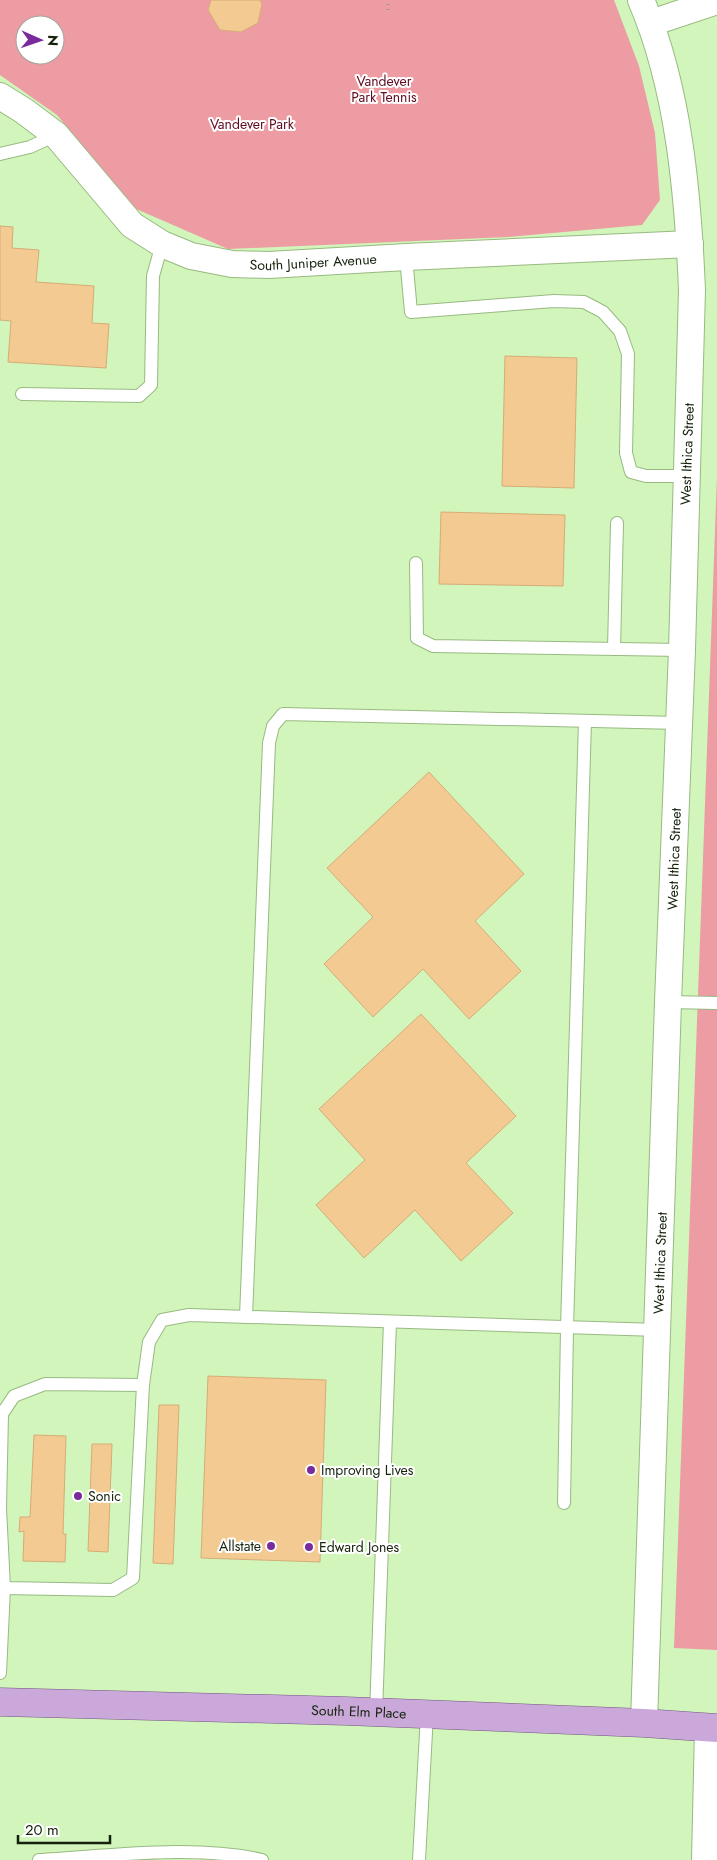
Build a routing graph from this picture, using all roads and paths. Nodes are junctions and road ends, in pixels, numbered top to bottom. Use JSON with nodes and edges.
{"nodes":[{"id":1,"x":388,"y":0,"type":"edge"},
{"id":2,"x":717,"y":1,"type":"edge"},
{"id":3,"x":388,"y":10,"type":"dead end"},
{"id":4,"x":646,"y":12,"type":"edge"},
{"id":5,"x":0,"y":96,"type":"edge"},
{"id":6,"x":56,"y":135,"type":"junction"},
{"id":7,"x":0,"y":154,"type":"edge"},
{"id":8,"x":162,"y":244,"type":"junction"},
{"id":9,"x":690,"y":244,"type":"junction"},
{"id":10,"x":406,"y":256,"type":"junction"},
{"id":11,"x":22,"y":394,"type":"dead end"},
{"id":12,"x":686,"y":476,"type":"junction"},
{"id":13,"x":617,"y":523,"type":"dead end"},
{"id":14,"x":416,"y":562,"type":"dead end"},
{"id":15,"x":614,"y":649,"type":"junction"},
{"id":16,"x":682,"y":650,"type":"junction"},
{"id":17,"x":585,"y":721,"type":"junction"},
{"id":18,"x":679,"y":723,"type":"junction"},
{"id":19,"x":668,"y":1002,"type":"junction"},
{"id":20,"x":717,"y":1003,"type":"edge"},
{"id":21,"x":246,"y":1316,"type":"junction"},
{"id":22,"x":390,"y":1322,"type":"junction"},
{"id":23,"x":567,"y":1328,"type":"junction"},
{"id":24,"x":658,"y":1330,"type":"junction"},
{"id":25,"x":143,"y":1385,"type":"junction"},
{"id":26,"x":564,"y":1502,"type":"dead end"},
{"id":27,"x":0,"y":1508,"type":"edge"},
{"id":28,"x":4,"y":1588,"type":"junction"},
{"id":29,"x":0,"y":1673,"type":"edge"},
{"id":30,"x":0,"y":1702,"type":"edge"},
{"id":31,"x":376,"y":1713,"type":"junction"},
{"id":32,"x":427,"y":1714,"type":"junction"},
{"id":33,"x":644,"y":1723,"type":"junction"},
{"id":34,"x":712,"y":1728,"type":"edge"},
{"id":35,"x":39,"y":1860,"type":"edge"},
{"id":36,"x":262,"y":1860,"type":"edge"},
{"id":37,"x":419,"y":1860,"type":"edge"},
{"id":38,"x":705,"y":1860,"type":"edge"}],
"edges":[{"from":1,"to":3,"type":"path"},
{"from":2,"to":4,"type":"street"},
{"from":4,"to":9,"type":"street","name":"West Ithica Street"},
{"from":5,"to":6,"type":"street","name":"South Juniper Avenue"},
{"from":6,"to":7,"type":"lane"},
{"from":6,"to":8,"type":"street","name":"South Juniper Avenue"},
{"from":8,"to":10,"type":"street","name":"South Juniper Avenue"},
{"from":8,"to":11,"type":"lane"},
{"from":9,"to":10,"type":"street","name":"South Juniper Avenue"},
{"from":9,"to":12,"type":"street","name":"West Ithica Street"},
{"from":10,"to":12,"type":"lane"},
{"from":12,"to":16,"type":"street","name":"West Ithica Street"},
{"from":13,"to":15,"type":"lane"},
{"from":14,"to":15,"type":"lane"},
{"from":15,"to":16,"type":"lane"},
{"from":16,"to":18,"type":"street","name":"West Ithica Street"},
{"from":17,"to":18,"type":"lane"},
{"from":17,"to":21,"type":"lane"},
{"from":17,"to":23,"type":"lane"},
{"from":18,"to":19,"type":"street","name":"West Ithica Street"},
{"from":19,"to":20,"type":"lane"},
{"from":19,"to":24,"type":"street","name":"West Ithica Street"},
{"from":21,"to":22,"type":"lane"},
{"from":21,"to":25,"type":"lane"},
{"from":22,"to":23,"type":"lane"},
{"from":22,"to":31,"type":"lane"},
{"from":23,"to":24,"type":"lane"},
{"from":23,"to":26,"type":"lane"},
{"from":24,"to":33,"type":"street","name":"West Ithica Street"},
{"from":25,"to":27,"type":"lane"},
{"from":25,"to":28,"type":"lane"},
{"from":27,"to":28,"type":"lane"},
{"from":28,"to":29,"type":"lane"},
{"from":30,"to":31,"type":"main road","name":"South Elm Place"},
{"from":31,"to":32,"type":"main road","name":"South Elm Place"},
{"from":32,"to":33,"type":"main road","name":"South Elm Place"},
{"from":32,"to":37,"type":"lane"},
{"from":33,"to":34,"type":"main road","name":"South Elm Place"},
{"from":34,"to":38,"type":"street"},
{"from":35,"to":36,"type":"lane"}]}
